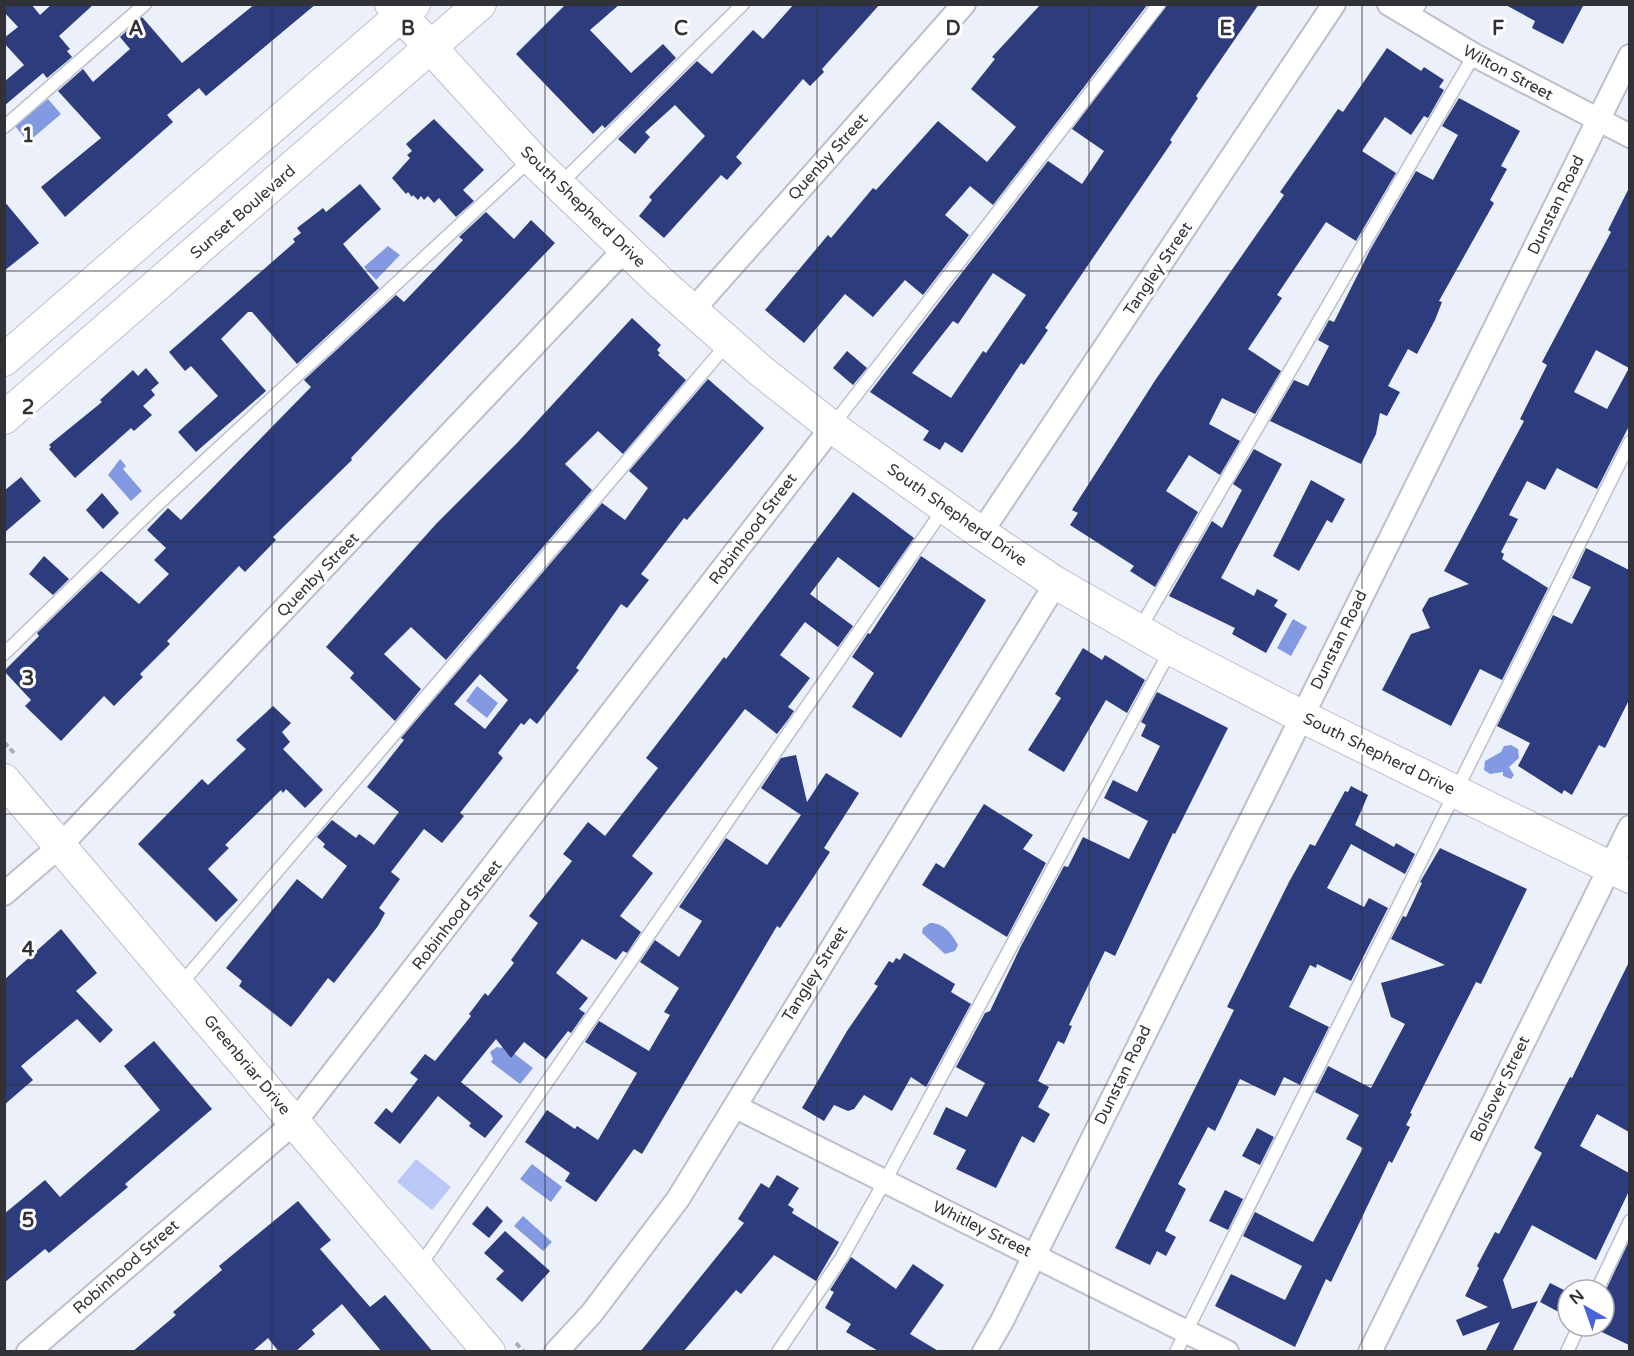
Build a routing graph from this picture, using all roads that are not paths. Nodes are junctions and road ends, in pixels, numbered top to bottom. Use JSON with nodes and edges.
{"nodes":[{"id":1,"x":146,"y":4,"type":"edge"},
{"id":2,"x":480,"y":4,"type":"edge"},
{"id":3,"x":743,"y":4,"type":"edge"},
{"id":4,"x":964,"y":4,"type":"edge"},
{"id":5,"x":1159,"y":4,"type":"edge"},
{"id":6,"x":1334,"y":4,"type":"edge"},
{"id":7,"x":1389,"y":4,"type":"edge"},
{"id":8,"x":402,"y":8,"type":"edge"},
{"id":9,"x":1416,"y":11,"type":"edge"},
{"id":10,"x":429,"y":49,"type":"junction"},
{"id":11,"x":1474,"y":55,"type":"junction"},
{"id":12,"x":1629,"y":56,"type":"edge"},
{"id":13,"x":1598,"y":120,"type":"junction"},
{"id":14,"x":4,"y":127,"type":"edge"},
{"id":15,"x":1629,"y":136,"type":"edge"},
{"id":16,"x":532,"y":158,"type":"junction"},
{"id":17,"x":559,"y":185,"type":"junction"},
{"id":18,"x":625,"y":249,"type":"junction"},
{"id":19,"x":693,"y":310,"type":"junction"},
{"id":20,"x":729,"y":342,"type":"junction"},
{"id":21,"x":4,"y":360,"type":"edge"},
{"id":22,"x":4,"y":418,"type":"edge"},
{"id":23,"x":832,"y":427,"type":"junction"},
{"id":24,"x":1629,"y":442,"type":"edge"},
{"id":25,"x":945,"y":507,"type":"junction"},
{"id":26,"x":981,"y":533,"type":"junction"},
{"id":27,"x":1056,"y":583,"type":"junction"},
{"id":28,"x":1139,"y":631,"type":"junction"},
{"id":29,"x":1171,"y":649,"type":"junction"},
{"id":30,"x":4,"y":654,"type":"edge"},
{"id":31,"x":1301,"y":716,"type":"junction"},
{"id":32,"x":4,"y":780,"type":"edge"},
{"id":33,"x":1456,"y":791,"type":"junction"},
{"id":34,"x":1629,"y":827,"type":"edge"},
{"id":35,"x":61,"y":845,"type":"junction"},
{"id":36,"x":1619,"y":872,"type":"edge"},
{"id":37,"x":4,"y":894,"type":"edge"},
{"id":38,"x":180,"y":986,"type":"junction"},
{"id":39,"x":736,"y":1107,"type":"junction"},
{"id":40,"x":295,"y":1122,"type":"junction"},
{"id":41,"x":885,"y":1181,"type":"junction"},
{"id":42,"x":1629,"y":1221,"type":"edge"},
{"id":43,"x":1033,"y":1255,"type":"junction"},
{"id":44,"x":418,"y":1268,"type":"junction"},
{"id":45,"x":1603,"y":1278,"type":"edge"},
{"id":46,"x":1187,"y":1331,"type":"junction"},
{"id":47,"x":1573,"y":1338,"type":"edge"},
{"id":48,"x":28,"y":1352,"type":"edge"},
{"id":49,"x":489,"y":1352,"type":"edge"},
{"id":50,"x":556,"y":1352,"type":"edge"},
{"id":51,"x":778,"y":1352,"type":"edge"},
{"id":52,"x":984,"y":1352,"type":"edge"},
{"id":53,"x":1176,"y":1352,"type":"edge"},
{"id":54,"x":1227,"y":1352,"type":"edge"},
{"id":55,"x":1370,"y":1352,"type":"edge"},
{"id":56,"x":1567,"y":1352,"type":"edge"}],
"edges":[{"from":1,"to":14,"type":"lane"},
{"from":2,"to":10,"type":"main road","name":"Sunset Boulevard"},
{"from":3,"to":17,"type":"lane"},
{"from":4,"to":19,"type":"street","name":"Quenby Street"},
{"from":5,"to":23,"type":"lane"},
{"from":6,"to":26,"type":"street","name":"Tangley Street"},
{"from":7,"to":9,"type":"street","name":"Wilton Street"},
{"from":8,"to":10,"type":"main road","name":"South Shepherd Drive"},
{"from":8,"to":21,"type":"main road"},
{"from":9,"to":11,"type":"street","name":"Wilton Street"},
{"from":10,"to":16,"type":"main road","name":"South Shepherd Drive"},
{"from":10,"to":22,"type":"main road","name":"Sunset Boulevard"},
{"from":11,"to":13,"type":"street","name":"Wilton Street"},
{"from":11,"to":28,"type":"lane"},
{"from":12,"to":13,"type":"street","name":"Dunstan Road"},
{"from":13,"to":15,"type":"street","name":"Wilton Street"},
{"from":13,"to":31,"type":"street","name":"Dunstan Road"},
{"from":16,"to":17,"type":"main road","name":"South Shepherd Drive"},
{"from":16,"to":30,"type":"lane"},
{"from":17,"to":18,"type":"main road","name":"South Shepherd Drive"},
{"from":18,"to":19,"type":"main road","name":"South Shepherd Drive"},
{"from":18,"to":35,"type":"street","name":"Quenby Street"},
{"from":19,"to":20,"type":"main road","name":"South Shepherd Drive"},
{"from":20,"to":23,"type":"main road","name":"South Shepherd Drive"},
{"from":20,"to":38,"type":"lane"},
{"from":23,"to":25,"type":"main road","name":"South Shepherd Drive"},
{"from":23,"to":40,"type":"street","name":"Robinhood Street"},
{"from":24,"to":33,"type":"lane"},
{"from":25,"to":26,"type":"main road","name":"South Shepherd Drive"},
{"from":25,"to":44,"type":"lane"},
{"from":26,"to":27,"type":"main road","name":"South Shepherd Drive"},
{"from":27,"to":28,"type":"main road","name":"South Shepherd Drive"},
{"from":27,"to":39,"type":"street","name":"Tangley Street"},
{"from":28,"to":29,"type":"main road","name":"South Shepherd Drive"},
{"from":29,"to":31,"type":"main road","name":"South Shepherd Drive"},
{"from":29,"to":41,"type":"lane"},
{"from":31,"to":33,"type":"main road","name":"South Shepherd Drive"},
{"from":31,"to":43,"type":"street","name":"Dunstan Road"},
{"from":32,"to":35,"type":"main road","name":"Greenbriar Drive"},
{"from":33,"to":36,"type":"main road","name":"South Shepherd Drive"},
{"from":33,"to":46,"type":"lane"},
{"from":34,"to":36,"type":"street","name":"Bolsover Street"},
{"from":35,"to":37,"type":"street","name":"Quenby Street"},
{"from":35,"to":38,"type":"main road","name":"Greenbriar Drive"},
{"from":36,"to":55,"type":"street","name":"Bolsover Street"},
{"from":38,"to":40,"type":"main road","name":"Greenbriar Drive"},
{"from":39,"to":41,"type":"street","name":"Whitley Street"},
{"from":39,"to":50,"type":"street","name":"Tangley Street"},
{"from":40,"to":44,"type":"main road","name":"Greenbriar Drive"},
{"from":40,"to":48,"type":"street","name":"Robinhood Street"},
{"from":41,"to":43,"type":"street","name":"Whitley Street"},
{"from":41,"to":51,"type":"lane"},
{"from":42,"to":45,"type":"lane"},
{"from":43,"to":46,"type":"street","name":"Whitley Street"},
{"from":43,"to":52,"type":"street","name":"Dunstan Road"},
{"from":44,"to":49,"type":"main road","name":"Greenbriar Drive"},
{"from":46,"to":53,"type":"lane"},
{"from":46,"to":54,"type":"street","name":"Whitley Street"},
{"from":47,"to":56,"type":"lane"}]}
